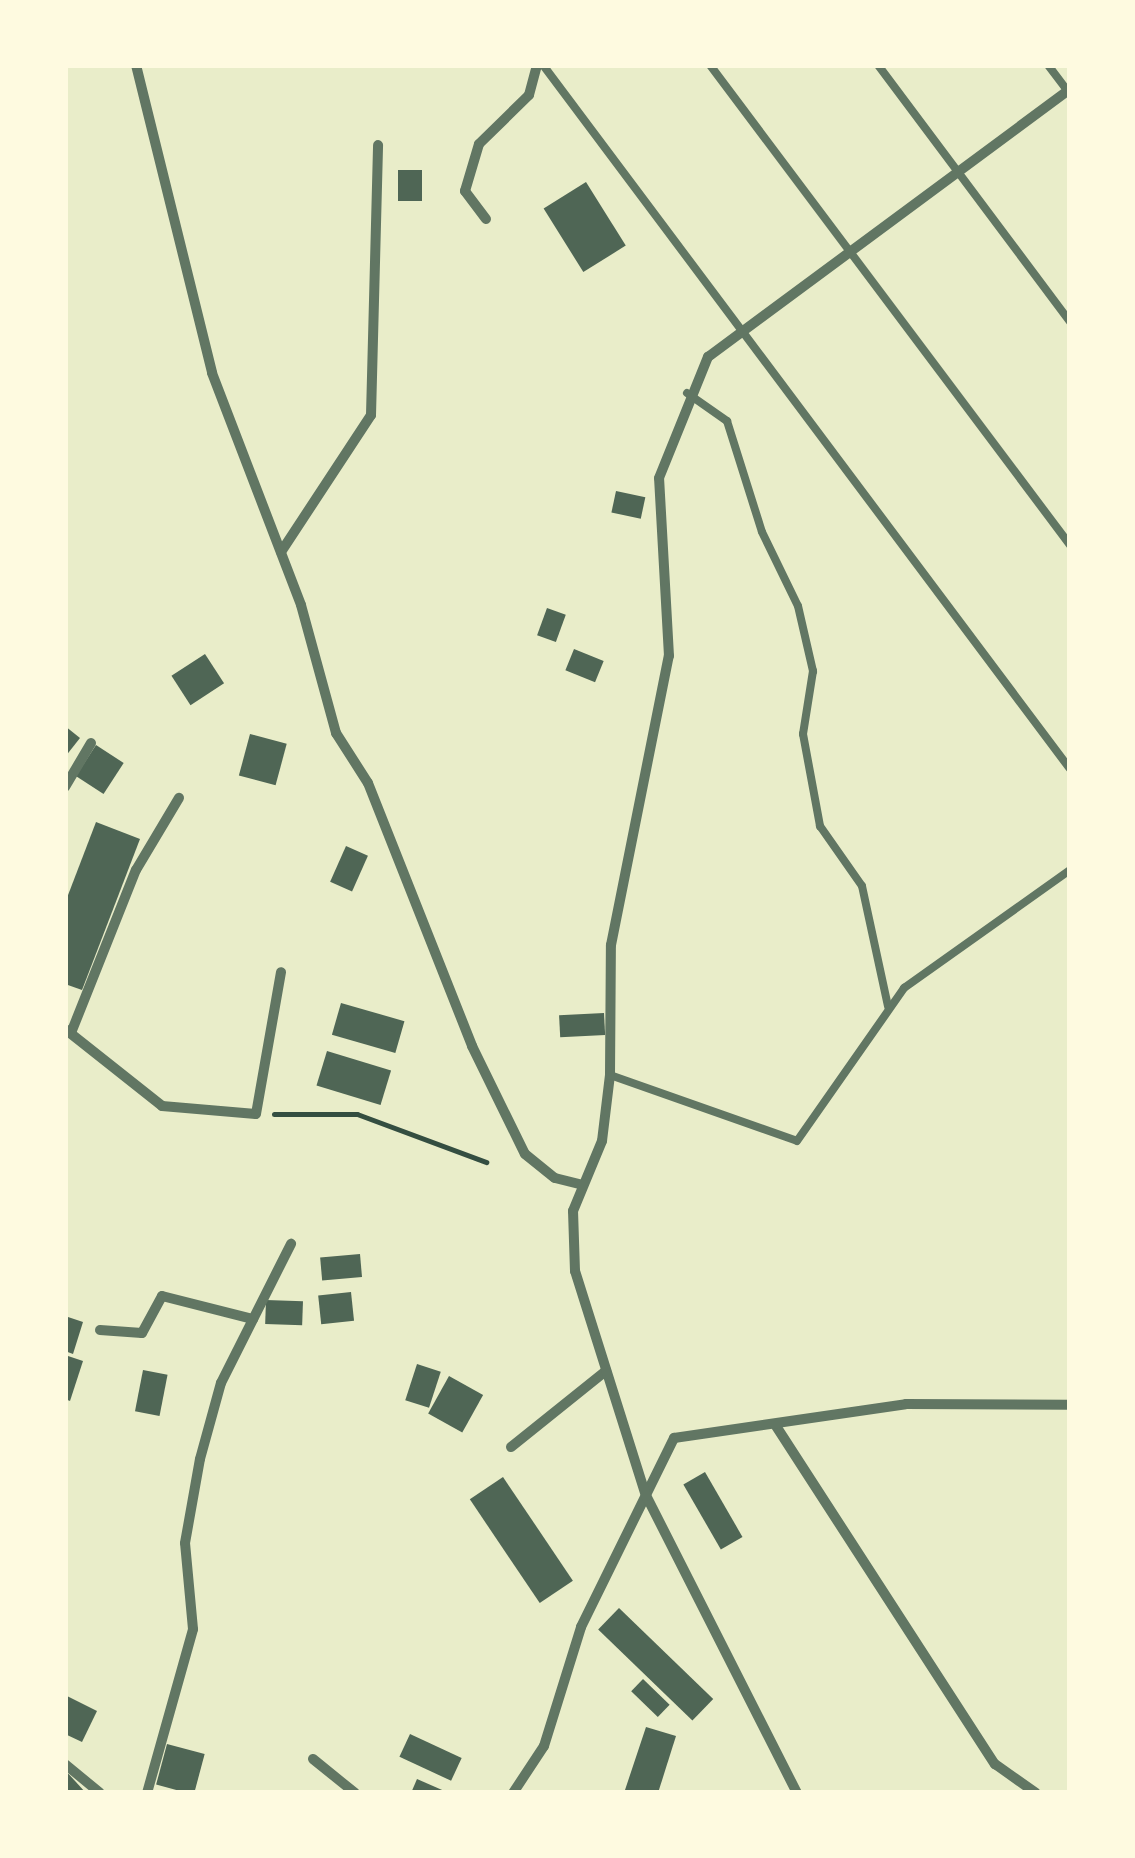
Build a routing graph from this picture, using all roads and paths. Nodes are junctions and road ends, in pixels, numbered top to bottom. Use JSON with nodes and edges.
{"nodes":[{"id":1,"x":136,"y":65,"type":"edge"},
{"id":2,"x":540,"y":65,"type":"edge"},
{"id":3,"x":710,"y":65,"type":"edge"},
{"id":4,"x":878,"y":65,"type":"edge"},
{"id":5,"x":1048,"y":65,"type":"edge"},
{"id":6,"x":1069,"y":92,"type":"edge"},
{"id":7,"x":378,"y":145,"type":"dead end"},
{"id":8,"x":958,"y":172,"type":"junction"},
{"id":9,"x":486,"y":219,"type":"dead end"},
{"id":10,"x":850,"y":252,"type":"junction"},
{"id":11,"x":1070,"y":322,"type":"edge"},
{"id":12,"x":742,"y":332,"type":"junction"},
{"id":13,"x":687,"y":393,"type":"junction"},
{"id":14,"x":1070,"y":545,"type":"edge"},
{"id":15,"x":282,"y":552,"type":"junction"},
{"id":16,"x":92,"y":743,"type":"dead end"},
{"id":17,"x":1070,"y":769,"type":"edge"},
{"id":18,"x":65,"y":788,"type":"edge"},
{"id":19,"x":179,"y":798,"type":"dead end"},
{"id":20,"x":1070,"y":870,"type":"edge"},
{"id":21,"x":281,"y":972,"type":"dead end"},
{"id":22,"x":888,"y":1006,"type":"junction"},
{"id":23,"x":68,"y":1031,"type":"edge"},
{"id":24,"x":610,"y":1074,"type":"junction"},
{"id":25,"x":256,"y":1114,"type":"junction"},
{"id":26,"x":486,"y":1162,"type":"dead end"},
{"id":27,"x":583,"y":1185,"type":"junction"},
{"id":28,"x":291,"y":1244,"type":"dead end"},
{"id":29,"x":253,"y":1319,"type":"junction"},
{"id":30,"x":100,"y":1330,"type":"dead end"},
{"id":31,"x":606,"y":1371,"type":"junction"},
{"id":32,"x":1070,"y":1406,"type":"edge"},
{"id":33,"x":776,"y":1426,"type":"junction"},
{"id":34,"x":511,"y":1447,"type":"dead end"},
{"id":35,"x":646,"y":1496,"type":"junction"},
{"id":36,"x":313,"y":1759,"type":"dead end"},
{"id":37,"x":65,"y":1764,"type":"edge"},
{"id":38,"x":100,"y":1793,"type":"edge"},
{"id":39,"x":147,"y":1793,"type":"edge"},
{"id":40,"x":355,"y":1793,"type":"edge"},
{"id":41,"x":513,"y":1793,"type":"edge"},
{"id":42,"x":797,"y":1793,"type":"edge"},
{"id":43,"x":1036,"y":1793,"type":"edge"}],
"edges":[{"from":1,"to":15,"type":"street"},
{"from":2,"to":9,"type":"street"},
{"from":2,"to":12,"type":"lane"},
{"from":3,"to":10,"type":"lane"},
{"from":4,"to":8,"type":"lane"},
{"from":5,"to":6,"type":"lane"},
{"from":6,"to":8,"type":"street"},
{"from":7,"to":15,"type":"street"},
{"from":8,"to":10,"type":"street"},
{"from":8,"to":11,"type":"lane"},
{"from":10,"to":12,"type":"street"},
{"from":10,"to":14,"type":"lane"},
{"from":12,"to":13,"type":"street"},
{"from":12,"to":17,"type":"lane"},
{"from":13,"to":22,"type":"lane"},
{"from":13,"to":24,"type":"street"},
{"from":15,"to":27,"type":"street"},
{"from":16,"to":18,"type":"street"},
{"from":19,"to":23,"type":"street"},
{"from":20,"to":22,"type":"lane"},
{"from":21,"to":25,"type":"street"},
{"from":22,"to":24,"type":"lane"},
{"from":23,"to":25,"type":"street"},
{"from":24,"to":27,"type":"street"},
{"from":25,"to":26,"type":"path"},
{"from":27,"to":31,"type":"street"},
{"from":28,"to":29,"type":"street"},
{"from":29,"to":30,"type":"street"},
{"from":29,"to":39,"type":"street"},
{"from":31,"to":34,"type":"street"},
{"from":31,"to":35,"type":"street"},
{"from":32,"to":33,"type":"street"},
{"from":33,"to":35,"type":"street"},
{"from":33,"to":43,"type":"street"},
{"from":35,"to":41,"type":"street"},
{"from":35,"to":42,"type":"street"},
{"from":36,"to":40,"type":"street"},
{"from":37,"to":38,"type":"street"}]}
